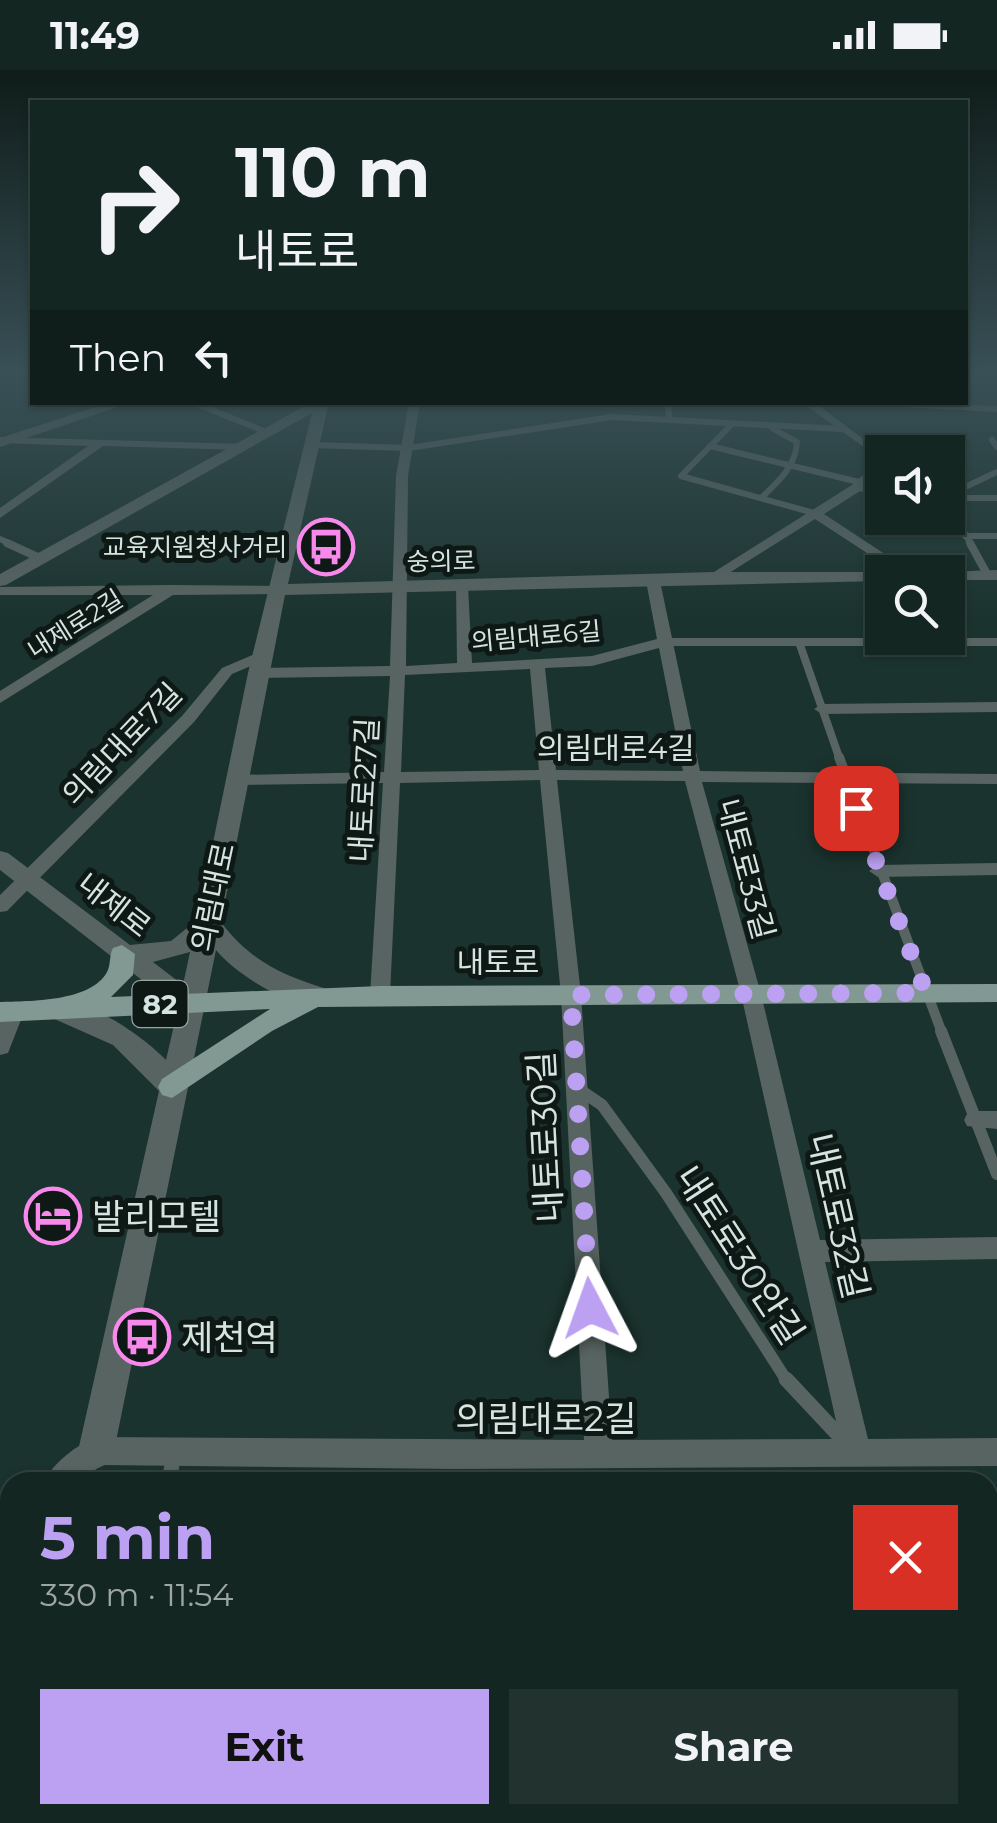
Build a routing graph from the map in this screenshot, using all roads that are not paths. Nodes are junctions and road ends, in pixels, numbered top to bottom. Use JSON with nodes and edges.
{"nodes":[{"id":1,"x":81,"y":457,"type":"edge"},
{"id":2,"x":226,"y":457,"type":"edge"},
{"id":3,"x":308,"y":457,"type":"edge"},
{"id":4,"x":407,"y":457,"type":"edge"},
{"id":5,"x":700,"y":457,"type":"edge"},
{"id":6,"x":755,"y":457,"type":"edge"},
{"id":7,"x":795,"y":457,"type":"edge"},
{"id":8,"x":879,"y":457,"type":"edge"},
{"id":9,"x":789,"y":465,"type":"junction"},
{"id":10,"x":997,"y":472,"type":"edge"},
{"id":11,"x":860,"y":485,"type":"junction"},
{"id":12,"x":865,"y":487,"type":"edge"},
{"id":13,"x":965,"y":489,"type":"edge"},
{"id":14,"x":760,"y":498,"type":"junction"},
{"id":15,"x":965,"y":498,"type":"edge"},
{"id":16,"x":997,"y":498,"type":"edge"},
{"id":17,"x":814,"y":513,"type":"junction"},
{"id":18,"x":0,"y":514,"type":"edge"},
{"id":19,"x":965,"y":536,"type":"joint"},
{"id":20,"x":997,"y":536,"type":"edge"},
{"id":21,"x":0,"y":539,"type":"edge"},
{"id":22,"x":879,"y":555,"type":"edge"},
{"id":23,"x":42,"y":559,"type":"junction"},
{"id":24,"x":992,"y":574,"type":"edge"},
{"id":25,"x":965,"y":575,"type":"edge"},
{"id":26,"x":713,"y":576,"type":"junction"},
{"id":27,"x":865,"y":578,"type":"edge"},
{"id":28,"x":0,"y":581,"type":"edge"},
{"id":29,"x":652,"y":581,"type":"junction"},
{"id":30,"x":461,"y":586,"type":"junction"},
{"id":31,"x":400,"y":587,"type":"junction"},
{"id":32,"x":174,"y":588,"type":"junction"},
{"id":33,"x":278,"y":590,"type":"junction"},
{"id":34,"x":0,"y":591,"type":"edge"},
{"id":35,"x":865,"y":641,"type":"edge"},
{"id":36,"x":965,"y":641,"type":"edge"},
{"id":37,"x":664,"y":642,"type":"junction"},
{"id":38,"x":799,"y":642,"type":"junction"},
{"id":39,"x":997,"y":642,"type":"edge"},
{"id":40,"x":260,"y":665,"type":"junction"},
{"id":41,"x":537,"y":665,"type":"junction"},
{"id":42,"x":465,"y":668,"type":"junction"},
{"id":43,"x":398,"y":671,"type":"junction"},
{"id":44,"x":0,"y":698,"type":"edge"},
{"id":45,"x":997,"y":707,"type":"edge"},
{"id":46,"x":822,"y":709,"type":"junction"},
{"id":47,"x":547,"y":775,"type":"junction"},
{"id":48,"x":692,"y":775,"type":"junction"},
{"id":49,"x":846,"y":777,"type":"junction"},
{"id":50,"x":392,"y":778,"type":"junction"},
{"id":51,"x":997,"y":779,"type":"edge"},
{"id":52,"x":236,"y":780,"type":"junction"},
{"id":53,"x":0,"y":858,"type":"edge"},
{"id":54,"x":997,"y":869,"type":"edge"},
{"id":55,"x":878,"y":871,"type":"junction"},
{"id":56,"x":28,"y":880,"type":"junction"},
{"id":57,"x":0,"y":906,"type":"edge"},
{"id":58,"x":209,"y":923,"type":"junction"},
{"id":59,"x":122,"y":954,"type":"junction"},
{"id":60,"x":926,"y":993,"type":"junction"},
{"id":61,"x":997,"y":993,"type":"edge"},
{"id":62,"x":750,"y":994,"type":"junction"},
{"id":63,"x":380,"y":995,"type":"junction"},
{"id":64,"x":571,"y":995,"type":"junction"},
{"id":65,"x":321,"y":997,"type":"junction"},
{"id":66,"x":189,"y":1003,"type":"junction"},
{"id":67,"x":59,"y":1010,"type":"junction"},
{"id":68,"x":6,"y":1012,"type":"edge"},
{"id":69,"x":0,"y":1047,"type":"edge"},
{"id":70,"x":172,"y":1087,"type":"junction"},
{"id":71,"x":576,"y":1088,"type":"junction"},
{"id":72,"x":986,"y":1120,"type":"edge"},
{"id":73,"x":997,"y":1174,"type":"edge"},
{"id":74,"x":997,"y":1248,"type":"edge"},
{"id":75,"x":811,"y":1251,"type":"junction"},
{"id":76,"x":96,"y":1451,"type":"junction"},
{"id":77,"x":174,"y":1452,"type":"junction"},
{"id":78,"x":997,"y":1452,"type":"edge"},
{"id":79,"x":857,"y":1453,"type":"junction"},
{"id":80,"x":600,"y":1455,"type":"junction"},
{"id":81,"x":71,"y":1472,"type":"edge"},
{"id":82,"x":171,"y":1472,"type":"edge"}],
"edges":[{"from":1,"to":18,"type":"street"},
{"from":2,"to":23,"type":"street"},
{"from":3,"to":33,"type":"street","name":"의림대로"},
{"from":4,"to":31,"type":"street","name":"내토로27길"},
{"from":5,"to":14,"type":"lane"},
{"from":6,"to":9,"type":"lane"},
{"from":7,"to":9,"type":"lane"},
{"from":8,"to":11,"type":"street"},
{"from":9,"to":11,"type":"lane"},
{"from":9,"to":14,"type":"lane"},
{"from":10,"to":13,"type":"lane"},
{"from":11,"to":12,"type":"lane"},
{"from":11,"to":17,"type":"street"},
{"from":14,"to":17,"type":"lane"},
{"from":15,"to":16,"type":"lane"},
{"from":17,"to":22,"type":"street"},
{"from":17,"to":26,"type":"street"},
{"from":19,"to":20,"type":"lane"},
{"from":19,"to":24,"type":"lane"},
{"from":21,"to":23,"type":"lane"},
{"from":23,"to":28,"type":"street"},
{"from":24,"to":25,"type":"street"},
{"from":26,"to":27,"type":"street","name":"숭의로"},
{"from":26,"to":29,"type":"street","name":"숭의로"},
{"from":29,"to":30,"type":"street","name":"숭의로"},
{"from":29,"to":37,"type":"street","name":"내토로33길"},
{"from":30,"to":31,"type":"street","name":"숭의로"},
{"from":30,"to":42,"type":"street"},
{"from":31,"to":33,"type":"street","name":"숭의로"},
{"from":31,"to":43,"type":"street","name":"내토로27길"},
{"from":32,"to":33,"type":"street","name":"숭의로"},
{"from":32,"to":34,"type":"street","name":"숭의로"},
{"from":32,"to":44,"type":"street","name":"내제로2길"},
{"from":33,"to":40,"type":"street","name":"의림대로"},
{"from":35,"to":38,"type":"lane","name":"의림대로6길"},
{"from":36,"to":39,"type":"lane","name":"의림대로6길"},
{"from":37,"to":38,"type":"lane","name":"의림대로6길"},
{"from":37,"to":41,"type":"street","name":"의림대로6길"},
{"from":37,"to":48,"type":"street","name":"내토로33길"},
{"from":38,"to":46,"type":"lane"},
{"from":40,"to":43,"type":"street","name":"의림대로6길"},
{"from":40,"to":52,"type":"street","name":"의림대로"},
{"from":40,"to":56,"type":"street","name":"의림대로7길"},
{"from":41,"to":42,"type":"street","name":"의림대로6길"},
{"from":41,"to":47,"type":"street","name":"내토로30길"},
{"from":42,"to":43,"type":"street","name":"의림대로6길"},
{"from":43,"to":50,"type":"street","name":"내토로27길"},
{"from":45,"to":46,"type":"street"},
{"from":46,"to":49,"type":"lane"},
{"from":47,"to":48,"type":"street","name":"의림대로4길"},
{"from":47,"to":50,"type":"street","name":"의림대로4길"},
{"from":47,"to":64,"type":"street","name":"내토로30길"},
{"from":48,"to":49,"type":"street","name":"의림대로4길"},
{"from":48,"to":62,"type":"street","name":"내토로33길"},
{"from":49,"to":51,"type":"street","name":"의림대로4길"},
{"from":49,"to":55,"type":"lane"},
{"from":50,"to":52,"type":"street","name":"의림대로4길"},
{"from":50,"to":63,"type":"street","name":"내토로27길"},
{"from":52,"to":58,"type":"street","name":"의림대로"},
{"from":53,"to":56,"type":"street","name":"내제로"},
{"from":54,"to":55,"type":"street"},
{"from":55,"to":60,"type":"lane"},
{"from":56,"to":57,"type":"street"},
{"from":56,"to":59,"type":"street","name":"내제로"},
{"from":58,"to":59,"type":"street"},
{"from":58,"to":65,"type":"street"},
{"from":58,"to":66,"type":"street","name":"의림대로"},
{"from":59,"to":66,"type":"street","name":"내제로"},
{"from":59,"to":67,"type":"main road"},
{"from":60,"to":61,"type":"main road","name":"내토로","number":"82"},
{"from":60,"to":62,"type":"main road","name":"내토로","number":"82"},
{"from":60,"to":72,"type":"lane"},
{"from":62,"to":64,"type":"main road","name":"내토로","number":"82"},
{"from":62,"to":75,"type":"street","name":"내토로32길"},
{"from":63,"to":64,"type":"main road","name":"내토로","number":"82"},
{"from":63,"to":65,"type":"main road","name":"내토로","number":"82"},
{"from":64,"to":71,"type":"street","name":"내토로30길"},
{"from":65,"to":66,"type":"main road","name":"내토로","number":"82"},
{"from":65,"to":70,"type":"main road"},
{"from":66,"to":67,"type":"main road","name":"내토로","number":"82"},
{"from":66,"to":70,"type":"street","name":"의림대로"},
{"from":67,"to":68,"type":"main road","name":"내토로","number":"82"},
{"from":67,"to":70,"type":"street"},
{"from":68,"to":69,"type":"street"},
{"from":70,"to":76,"type":"street","name":"의림대로"},
{"from":71,"to":79,"type":"lane","name":"내토로30안길"},
{"from":71,"to":80,"type":"street","name":"내토로30길"},
{"from":72,"to":73,"type":"lane"},
{"from":74,"to":75,"type":"street"},
{"from":75,"to":79,"type":"street","name":"내토로32길"},
{"from":76,"to":77,"type":"street","name":"의림대로2길"},
{"from":76,"to":81,"type":"street"},
{"from":77,"to":80,"type":"street","name":"의림대로2길"},
{"from":77,"to":82,"type":"lane"},
{"from":78,"to":79,"type":"street","name":"의림대로2길"},
{"from":79,"to":80,"type":"street","name":"의림대로2길"}]}
